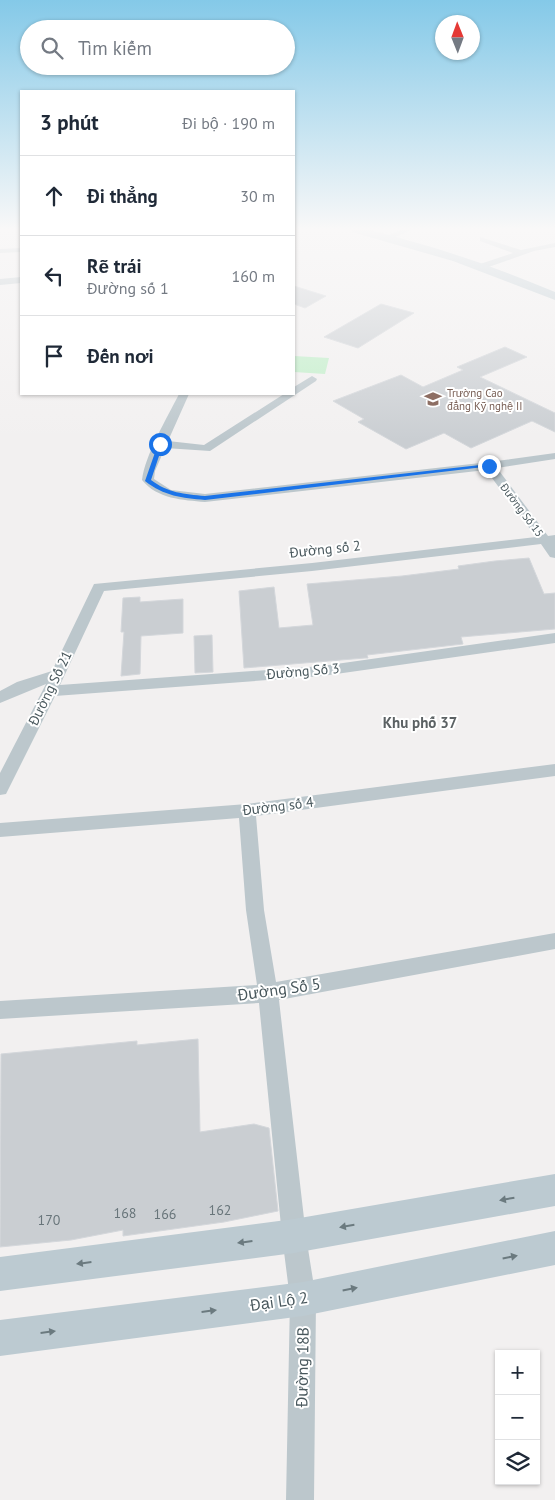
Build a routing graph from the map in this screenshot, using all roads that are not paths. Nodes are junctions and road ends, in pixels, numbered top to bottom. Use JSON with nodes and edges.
{"nodes":[{"id":1,"x":295,"y":379,"type":"edge"},
{"id":2,"x":295,"y":391,"type":"edge"},
{"id":3,"x":184,"y":395,"type":"edge"},
{"id":4,"x":289,"y":395,"type":"edge"},
{"id":5,"x":160,"y":444,"type":"junction"},
{"id":6,"x":555,"y":456,"type":"edge"},
{"id":7,"x":489,"y":466,"type":"junction"},
{"id":8,"x":550,"y":540,"type":"edge"},
{"id":9,"x":555,"y":554,"type":"edge"},
{"id":10,"x":99,"y":588,"type":"joint"},
{"id":11,"x":555,"y":638,"type":"edge"},
{"id":12,"x":56,"y":675,"type":"junction"},
{"id":13,"x":50,"y":691,"type":"junction"},
{"id":14,"x":0,"y":698,"type":"edge"},
{"id":15,"x":555,"y":770,"type":"edge"},
{"id":16,"x":0,"y":789,"type":"edge"},
{"id":17,"x":247,"y":811,"type":"junction"},
{"id":18,"x":0,"y":830,"type":"edge"},
{"id":19,"x":555,"y":941,"type":"edge"},
{"id":20,"x":268,"y":993,"type":"junction"},
{"id":21,"x":0,"y":1010,"type":"edge"},
{"id":22,"x":555,"y":1190,"type":"edge"},
{"id":23,"x":294,"y":1236,"type":"junction"},
{"id":24,"x":555,"y":1248,"type":"edge"},
{"id":25,"x":0,"y":1274,"type":"edge"},
{"id":26,"x":302,"y":1298,"type":"junction"},
{"id":27,"x":0,"y":1338,"type":"edge"},
{"id":28,"x":300,"y":1500,"type":"edge"}],
"edges":[{"from":1,"to":2,"type":"street"},
{"from":3,"to":5,"type":"street"},
{"from":4,"to":5,"type":"street"},
{"from":5,"to":7,"type":"street"},
{"from":6,"to":7,"type":"street"},
{"from":7,"to":8,"type":"street","name":"Đường Số 15"},
{"from":8,"to":9,"type":"street","name":"Đường Số 15"},
{"from":8,"to":10,"type":"street","name":"Đường số 2"},
{"from":10,"to":12,"type":"street","name":"Đường Số 21"},
{"from":11,"to":13,"type":"street","name":"Đường Số 3"},
{"from":12,"to":13,"type":"street","name":"Đường Số 21"},
{"from":12,"to":14,"type":"street"},
{"from":13,"to":16,"type":"street","name":"Đường Số 21"},
{"from":15,"to":17,"type":"street","name":"Đường số 4"},
{"from":17,"to":18,"type":"street","name":"Đường số 4"},
{"from":17,"to":20,"type":"street"},
{"from":19,"to":20,"type":"street","name":"Đường Số 5"},
{"from":20,"to":21,"type":"street","name":"Đường Số 5"},
{"from":20,"to":23,"type":"street"},
{"from":22,"to":23,"type":"street","one_way":true},
{"from":23,"to":25,"type":"street","one_way":true},
{"from":23,"to":26,"type":"street","name":"Đường 18B"},
{"from":26,"to":24,"type":"street","name":"Đại Lộ 2","one_way":true},
{"from":27,"to":26,"type":"street","name":"Đại Lộ 2","one_way":true},
{"from":26,"to":28,"type":"street","name":"Đường 18B"}]}
